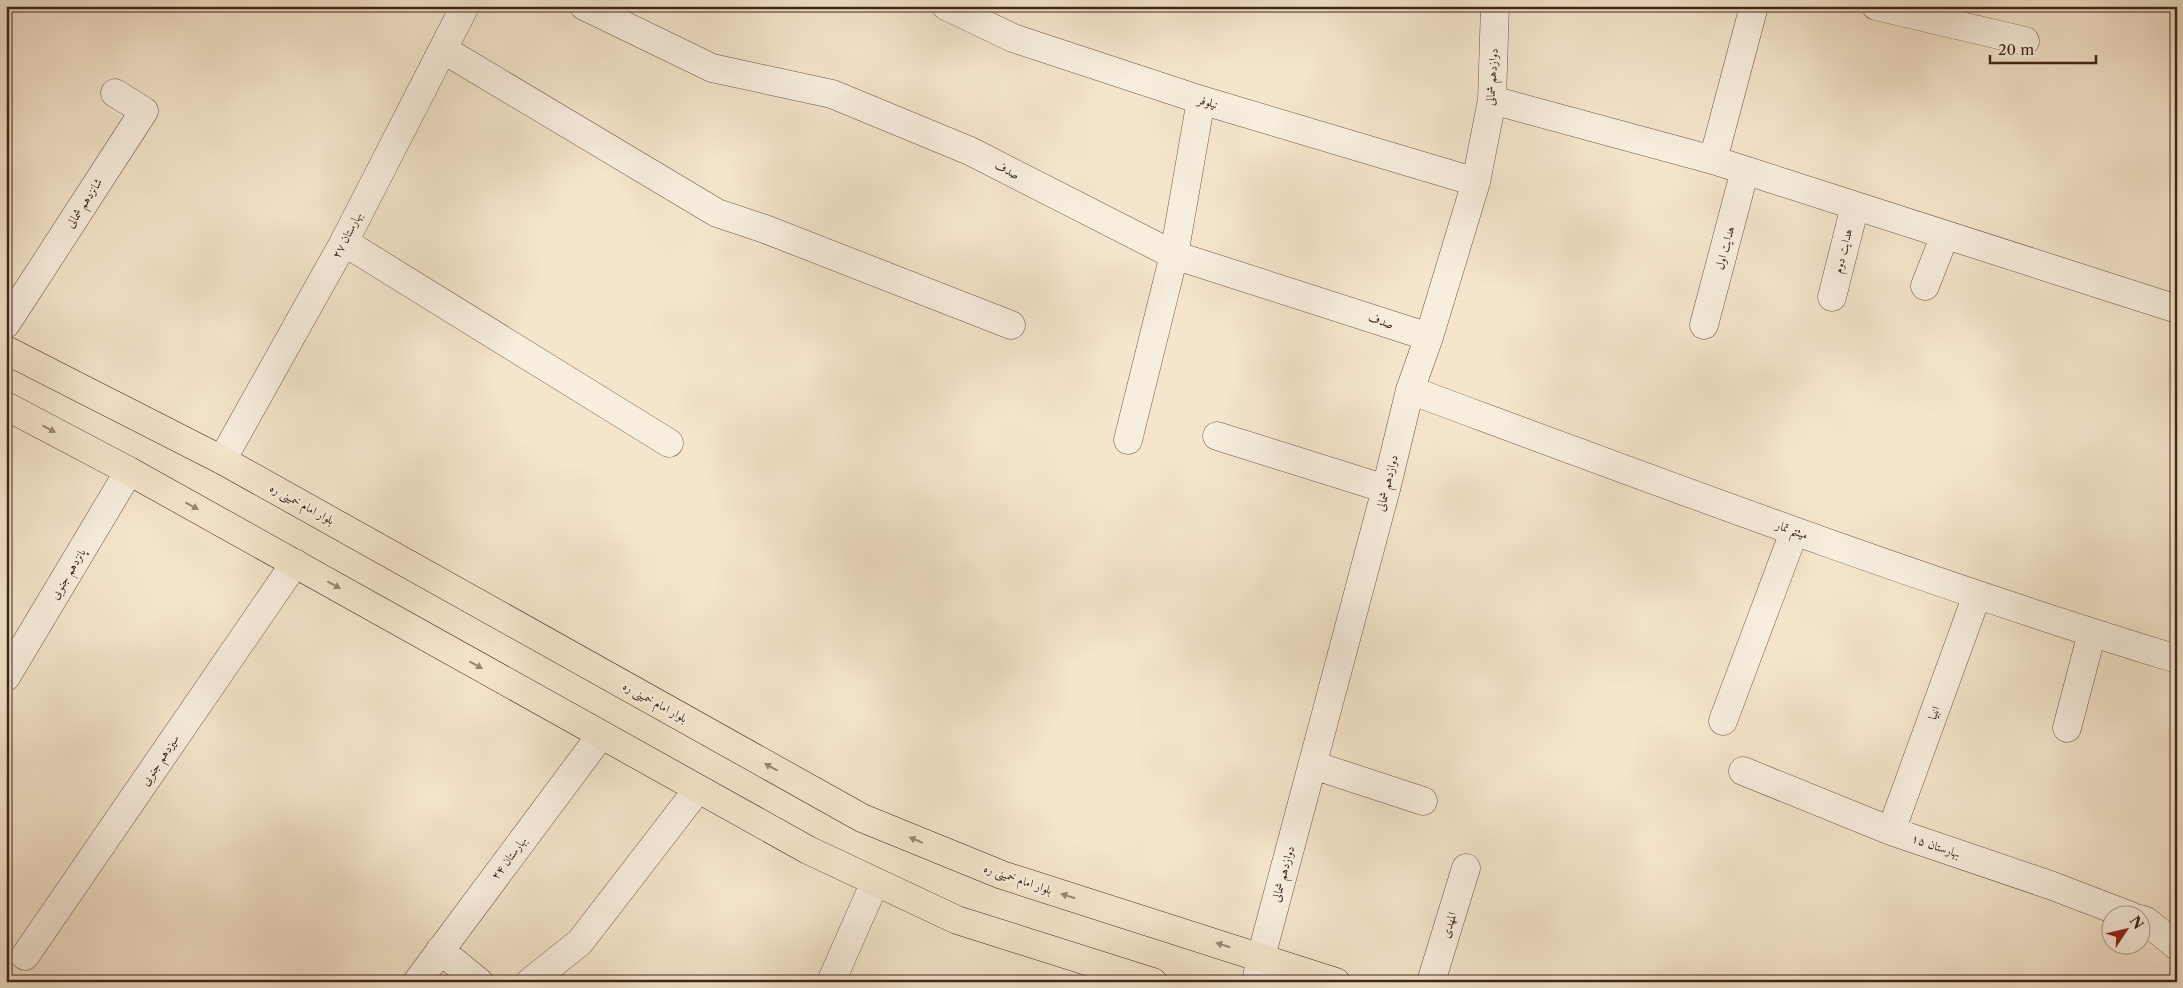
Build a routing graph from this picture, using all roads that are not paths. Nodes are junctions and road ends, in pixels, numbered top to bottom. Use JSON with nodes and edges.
{"nodes":[{"id":1,"x":584,"y":6,"type":"edge"},
{"id":2,"x":946,"y":6,"type":"edge"},
{"id":3,"x":1495,"y":6,"type":"edge"},
{"id":4,"x":1754,"y":6,"type":"edge"},
{"id":5,"x":1876,"y":6,"type":"edge"},
{"id":6,"x":463,"y":7,"type":"edge"},
{"id":7,"x":1912,"y":10,"type":"edge"},
{"id":8,"x":2025,"y":41,"type":"dead end"},
{"id":9,"x":444,"y":50,"type":"junction"},
{"id":10,"x":115,"y":93,"type":"dead end"},
{"id":11,"x":1201,"y":100,"type":"junction"},
{"id":12,"x":1492,"y":100,"type":"junction"},
{"id":13,"x":1713,"y":160,"type":"junction"},
{"id":14,"x":1745,"y":170,"type":"junction"},
{"id":15,"x":1476,"y":182,"type":"junction"},
{"id":16,"x":1855,"y":206,"type":"junction"},
{"id":17,"x":1945,"y":234,"type":"junction"},
{"id":18,"x":344,"y":242,"type":"junction"},
{"id":19,"x":1174,"y":255,"type":"junction"},
{"id":20,"x":1926,"y":286,"type":"dead end"},
{"id":21,"x":1832,"y":297,"type":"dead end"},
{"id":22,"x":2177,"y":309,"type":"edge"},
{"id":23,"x":6,"y":324,"type":"edge"},
{"id":24,"x":1011,"y":325,"type":"dead end"},
{"id":25,"x":1704,"y":325,"type":"dead end"},
{"id":26,"x":1429,"y":336,"type":"junction"},
{"id":27,"x":6,"y":350,"type":"edge"},
{"id":28,"x":1410,"y":390,"type":"junction"},
{"id":29,"x":6,"y":406,"type":"edge"},
{"id":30,"x":1217,"y":436,"type":"dead end"},
{"id":31,"x":1128,"y":440,"type":"dead end"},
{"id":32,"x":669,"y":443,"type":"dead end"},
{"id":33,"x":222,"y":460,"type":"junction"},
{"id":34,"x":129,"y":471,"type":"junction"},
{"id":35,"x":1386,"y":489,"type":"junction"},
{"id":36,"x":1794,"y":532,"type":"junction"},
{"id":37,"x":295,"y":563,"type":"junction"},
{"id":38,"x":1978,"y":594,"type":"junction"},
{"id":39,"x":2092,"y":633,"type":"junction"},
{"id":40,"x":2177,"y":659,"type":"edge"},
{"id":41,"x":6,"y":677,"type":"edge"},
{"id":42,"x":1723,"y":721,"type":"dead end"},
{"id":43,"x":2067,"y":728,"type":"dead end"},
{"id":44,"x":601,"y":735,"type":"junction"},
{"id":45,"x":1313,"y":765,"type":"junction"},
{"id":46,"x":1743,"y":771,"type":"dead end"},
{"id":47,"x":698,"y":789,"type":"junction"},
{"id":48,"x":1424,"y":801,"type":"dead end"},
{"id":49,"x":1891,"y":831,"type":"junction"},
{"id":50,"x":1466,"y":868,"type":"dead end"},
{"id":51,"x":875,"y":882,"type":"junction"},
{"id":52,"x":2105,"y":906,"type":"edge"},
{"id":53,"x":2150,"y":924,"type":"edge"},
{"id":54,"x":2177,"y":946,"type":"edge"},
{"id":55,"x":440,"y":950,"type":"junction"},
{"id":56,"x":25,"y":956,"type":"dead end"},
{"id":57,"x":1258,"y":969,"type":"edge"},
{"id":58,"x":417,"y":982,"type":"edge"},
{"id":59,"x":479,"y":982,"type":"edge"},
{"id":60,"x":530,"y":982,"type":"edge"},
{"id":61,"x":831,"y":982,"type":"edge"},
{"id":62,"x":1153,"y":982,"type":"edge"},
{"id":63,"x":1336,"y":982,"type":"edge"},
{"id":64,"x":1431,"y":982,"type":"edge"}],
"edges":[{"from":1,"to":19,"type":"street","name":"صدف"},
{"from":2,"to":11,"type":"street","name":"نیلوفر"},
{"from":3,"to":12,"type":"street","name":"دوازدهم شمالی"},
{"from":4,"to":13,"type":"street"},
{"from":5,"to":7,"type":"street"},
{"from":6,"to":9,"type":"street","name":"بهارستان ۲۷"},
{"from":7,"to":8,"type":"street"},
{"from":9,"to":18,"type":"street","name":"بهارستان ۲۷"},
{"from":9,"to":24,"type":"street"},
{"from":10,"to":23,"type":"street","name":"شانزدهم شمالی"},
{"from":11,"to":15,"type":"street","name":"نیلوفر"},
{"from":11,"to":19,"type":"street"},
{"from":12,"to":13,"type":"street"},
{"from":12,"to":15,"type":"street","name":"دوازدهم شمالی"},
{"from":13,"to":14,"type":"street"},
{"from":14,"to":16,"type":"street"},
{"from":14,"to":25,"type":"street","name":"هدایت اول"},
{"from":15,"to":26,"type":"street","name":"دوازدهم شمالی"},
{"from":16,"to":17,"type":"street"},
{"from":16,"to":21,"type":"street","name":"هدایت دوم"},
{"from":17,"to":20,"type":"street"},
{"from":17,"to":22,"type":"street"},
{"from":18,"to":32,"type":"street"},
{"from":18,"to":33,"type":"street","name":"بهارستان ۲۷"},
{"from":19,"to":26,"type":"street","name":"صدف"},
{"from":19,"to":31,"type":"street"},
{"from":26,"to":28,"type":"street","name":"دوازدهم شمالی"},
{"from":27,"to":33,"type":"main road","name":"بلوار امام خمینی ره"},
{"from":28,"to":35,"type":"street","name":"دوازدهم شمالی"},
{"from":28,"to":36,"type":"street","name":"میثتم تمار"},
{"from":29,"to":34,"type":"main road","one_way":true},
{"from":30,"to":35,"type":"street"},
{"from":57,"to":33,"type":"main road","name":"بلوار امام خمینی ره","one_way":true},
{"from":34,"to":37,"type":"main road","one_way":true},
{"from":34,"to":41,"type":"street","name":"پانزدهم جنوبی"},
{"from":35,"to":45,"type":"street","name":"دوازدهم شمالی"},
{"from":36,"to":38,"type":"street","name":"میثتم تمار"},
{"from":36,"to":42,"type":"street"},
{"from":37,"to":44,"type":"main road","one_way":true},
{"from":37,"to":56,"type":"street","name":"سیزدهم جنوبی"},
{"from":38,"to":39,"type":"street","name":"میثتم تمار"},
{"from":38,"to":49,"type":"street","name":"انبیا"},
{"from":39,"to":40,"type":"street","name":"میثتم تمار"},
{"from":39,"to":43,"type":"street"},
{"from":44,"to":47,"type":"main road"},
{"from":44,"to":55,"type":"street","name":"بهارستان ۲۴"},
{"from":45,"to":48,"type":"street"},
{"from":45,"to":57,"type":"street","name":"دوازدهم شمالی"},
{"from":46,"to":49,"type":"street","name":"بهارستان ۱۵"},
{"from":47,"to":51,"type":"main road"},
{"from":47,"to":60,"type":"street"},
{"from":49,"to":52,"type":"street","name":"بهارستان ۱۵"},
{"from":50,"to":64,"type":"street","name":"المهدی"},
{"from":51,"to":61,"type":"street"},
{"from":51,"to":62,"type":"main road"},
{"from":53,"to":54,"type":"street"},
{"from":55,"to":58,"type":"street","name":"بهارستان ۲۴"},
{"from":55,"to":59,"type":"street"},
{"from":57,"to":63,"type":"main road","name":"بلوار امام خمینی ره"}]}
